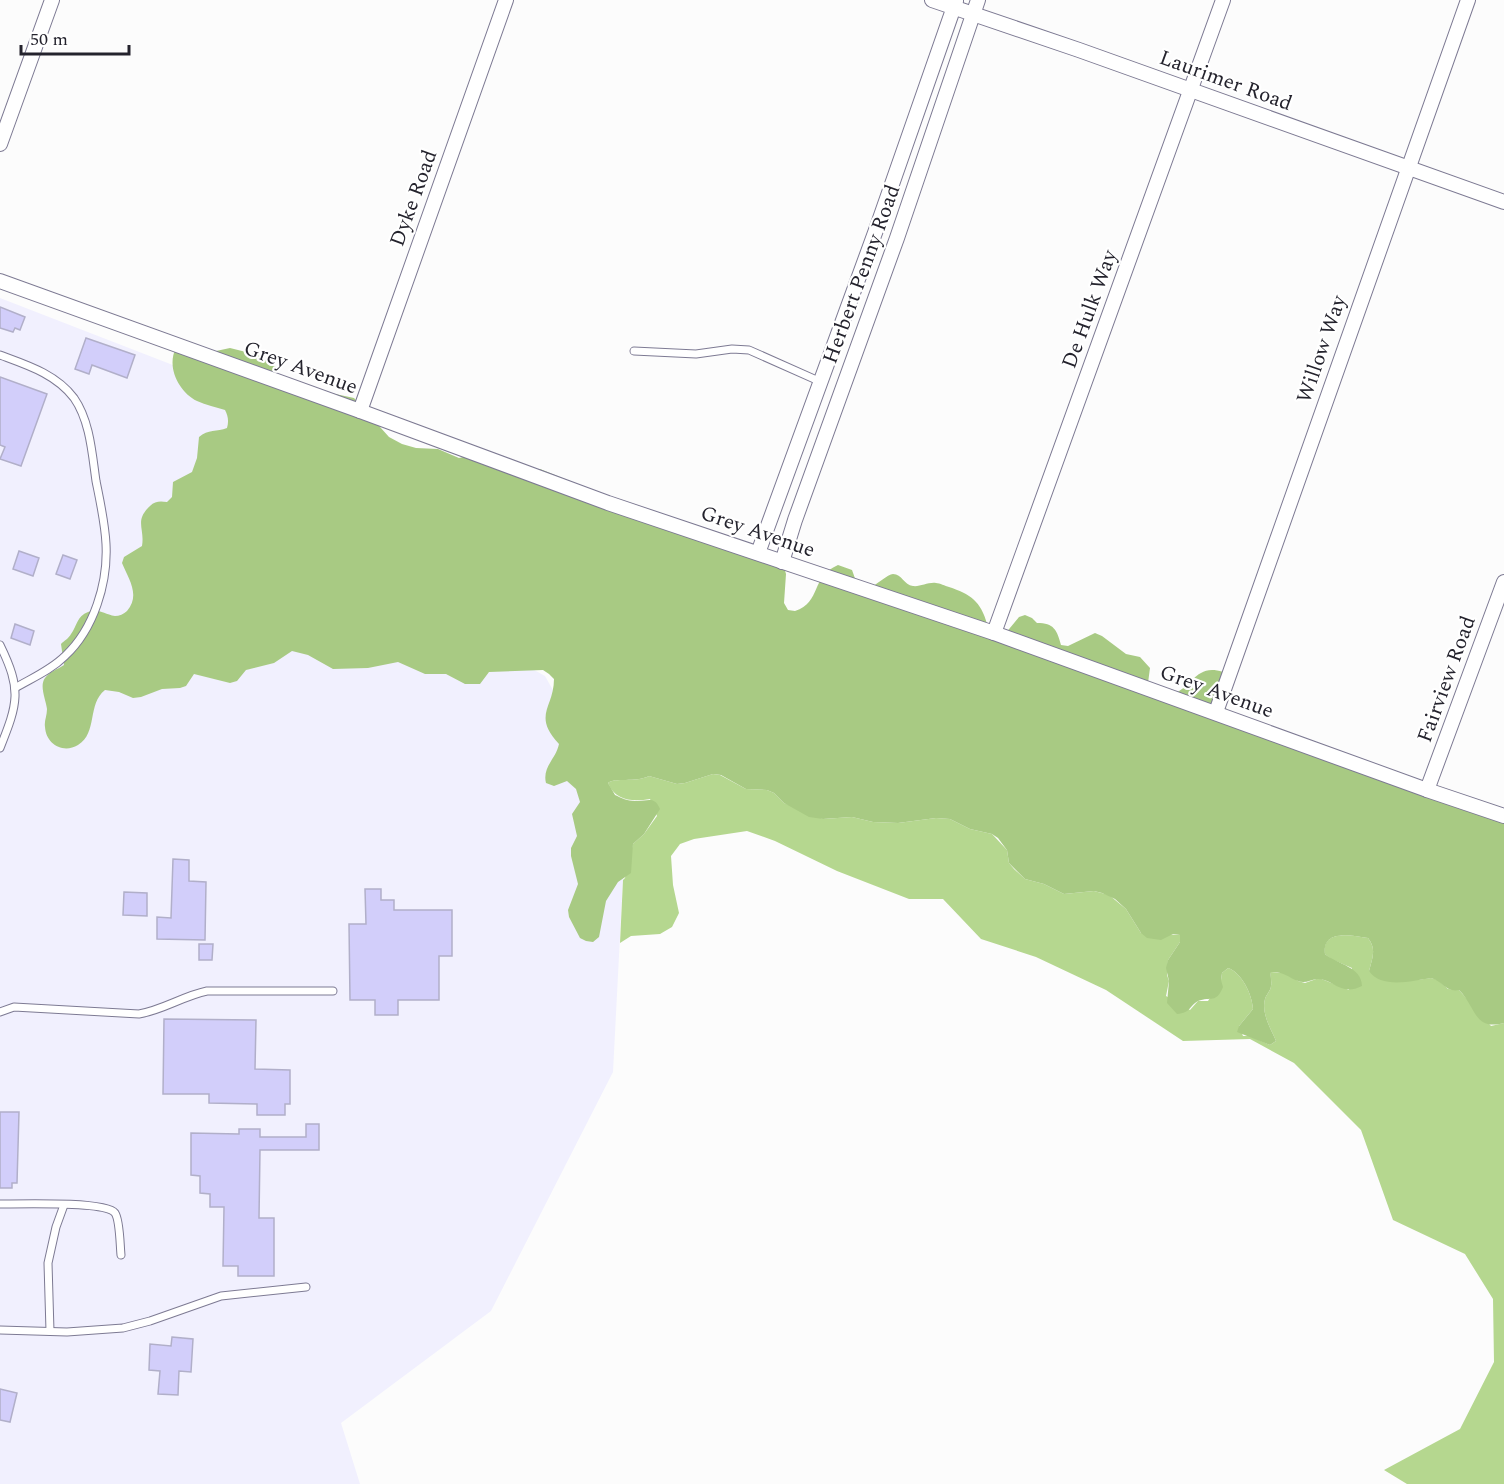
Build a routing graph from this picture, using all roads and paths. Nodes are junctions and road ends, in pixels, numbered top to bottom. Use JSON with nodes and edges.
{"nodes":[{"id":1,"x":52,"y":0,"type":"edge"},
{"id":2,"x":506,"y":0,"type":"edge"},
{"id":3,"x":932,"y":0,"type":"edge"},
{"id":4,"x":978,"y":0,"type":"edge"},
{"id":5,"x":1223,"y":0,"type":"edge"},
{"id":6,"x":1468,"y":0,"type":"edge"},
{"id":7,"x":955,"y":4,"type":"edge"},
{"id":8,"x":973,"y":14,"type":"junction"},
{"id":9,"x":1191,"y":90,"type":"junction"},
{"id":10,"x":0,"y":144,"type":"edge"},
{"id":11,"x":1408,"y":168,"type":"junction"},
{"id":12,"x":1504,"y":202,"type":"edge"},
{"id":13,"x":0,"y":281,"type":"edge"},
{"id":14,"x":634,"y":351,"type":"dead end"},
{"id":15,"x":0,"y":355,"type":"edge"},
{"id":16,"x":821,"y":382,"type":"junction"},
{"id":17,"x":360,"y":411,"type":"junction"},
{"id":18,"x":758,"y":553,"type":"junction"},
{"id":19,"x":782,"y":562,"type":"junction"},
{"id":20,"x":1504,"y":582,"type":"edge"},
{"id":21,"x":994,"y":633,"type":"junction"},
{"id":22,"x":0,"y":645,"type":"edge"},
{"id":23,"x":15,"y":688,"type":"junction"},
{"id":24,"x":1216,"y":712,"type":"junction"},
{"id":25,"x":0,"y":748,"type":"edge"},
{"id":26,"x":1427,"y":790,"type":"junction"},
{"id":27,"x":1504,"y":816,"type":"edge"},
{"id":28,"x":333,"y":991,"type":"dead end"},
{"id":29,"x":0,"y":1012,"type":"edge"},
{"id":30,"x":0,"y":1204,"type":"edge"},
{"id":31,"x":64,"y":1205,"type":"junction"},
{"id":32,"x":121,"y":1255,"type":"dead end"},
{"id":33,"x":306,"y":1287,"type":"dead end"},
{"id":34,"x":0,"y":1330,"type":"edge"},
{"id":35,"x":50,"y":1331,"type":"junction"}],
"edges":[{"from":1,"to":10,"type":"street"},
{"from":2,"to":17,"type":"street","name":"Dyke Road"},
{"from":3,"to":7,"type":"street","name":"Laurimer Road"},
{"from":4,"to":8,"type":"street","name":"Herbert Penny Road"},
{"from":5,"to":9,"type":"street","name":"De Hulk Way"},
{"from":6,"to":11,"type":"street","name":"Willow Way"},
{"from":7,"to":8,"type":"street","name":"Laurimer Road"},
{"from":7,"to":16,"type":"street","name":"Herbert Penny Road"},
{"from":8,"to":9,"type":"street","name":"Laurimer Road"},
{"from":8,"to":19,"type":"street","name":"Herbert Penny Road"},
{"from":9,"to":11,"type":"street","name":"Laurimer Road"},
{"from":9,"to":21,"type":"street","name":"De Hulk Way"},
{"from":11,"to":12,"type":"street","name":"Laurimer Road"},
{"from":11,"to":24,"type":"street","name":"Willow Way"},
{"from":13,"to":17,"type":"street","name":"Grey Avenue"},
{"from":14,"to":16,"type":"lane"},
{"from":15,"to":23,"type":"lane"},
{"from":16,"to":18,"type":"street","name":"Herbert Penny Road"},
{"from":17,"to":18,"type":"street","name":"Grey Avenue"},
{"from":18,"to":19,"type":"street","name":"Grey Avenue"},
{"from":19,"to":21,"type":"street","name":"Grey Avenue"},
{"from":20,"to":26,"type":"street","name":"Fairview Road"},
{"from":21,"to":24,"type":"street","name":"Grey Avenue"},
{"from":22,"to":23,"type":"lane"},
{"from":23,"to":25,"type":"lane"},
{"from":24,"to":26,"type":"street","name":"Grey Avenue"},
{"from":26,"to":27,"type":"street","name":"Grey Avenue"},
{"from":28,"to":29,"type":"lane"},
{"from":30,"to":31,"type":"lane"},
{"from":31,"to":32,"type":"lane"},
{"from":31,"to":35,"type":"lane"},
{"from":33,"to":35,"type":"lane"},
{"from":34,"to":35,"type":"lane"}]}
